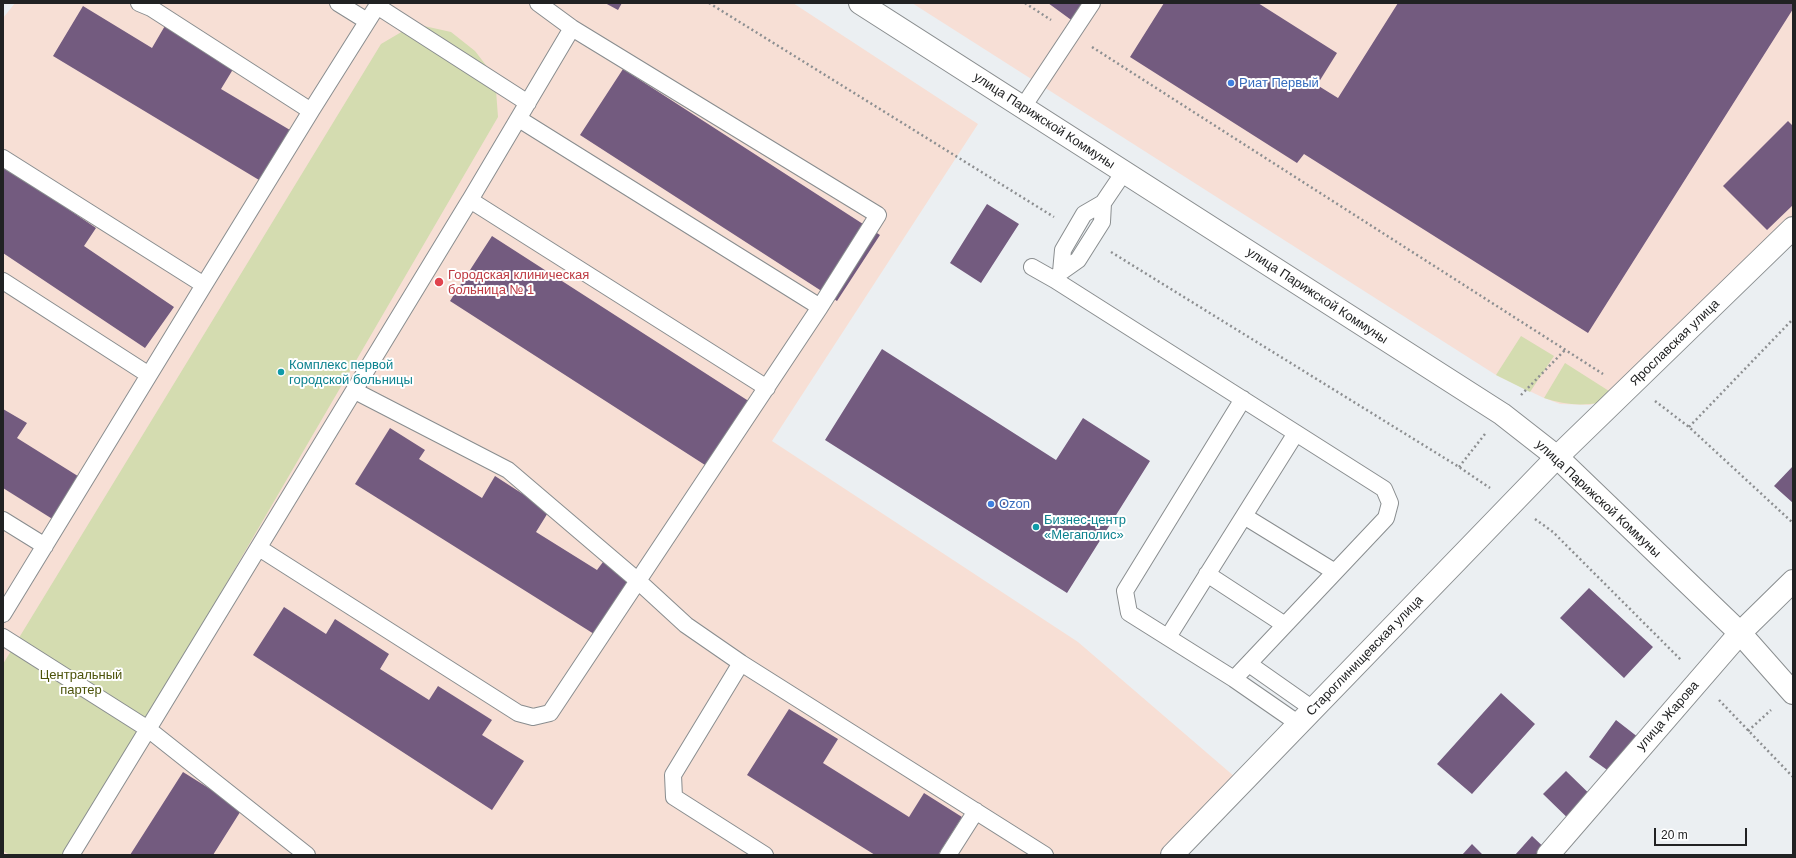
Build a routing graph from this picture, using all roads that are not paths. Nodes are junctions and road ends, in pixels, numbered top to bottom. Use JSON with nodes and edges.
{"nodes":[{"id":1,"x":139,"y":3,"type":"edge"},
{"id":2,"x":338,"y":3,"type":"edge"},
{"id":3,"x":538,"y":3,"type":"edge"},
{"id":4,"x":860,"y":3,"type":"edge"},
{"id":5,"x":1092,"y":3,"type":"edge"},
{"id":6,"x":378,"y":5,"type":"edge"},
{"id":7,"x":367,"y":21,"type":"junction"},
{"id":8,"x":572,"y":28,"type":"junction"},
{"id":9,"x":528,"y":103,"type":"junction"},
{"id":10,"x":1023,"y":108,"type":"junction"},
{"id":11,"x":311,"y":111,"type":"junction"},
{"id":12,"x":519,"y":119,"type":"junction"},
{"id":13,"x":3,"y":158,"type":"edge"},
{"id":14,"x":1124,"y":172,"type":"junction"},
{"id":15,"x":470,"y":200,"type":"junction"},
{"id":16,"x":1103,"y":204,"type":"junction"},
{"id":17,"x":1793,"y":228,"type":"edge"},
{"id":18,"x":1032,"y":267,"type":"dead end"},
{"id":19,"x":1058,"y":276,"type":"junction"},
{"id":20,"x":3,"y":281,"type":"edge"},
{"id":21,"x":204,"y":286,"type":"junction"},
{"id":22,"x":820,"y":307,"type":"junction"},
{"id":23,"x":149,"y":375,"type":"junction"},
{"id":24,"x":767,"y":388,"type":"junction"},
{"id":25,"x":355,"y":391,"type":"junction"},
{"id":26,"x":1243,"y":399,"type":"junction"},
{"id":27,"x":1296,"y":433,"type":"junction"},
{"id":28,"x":1557,"y":457,"type":"junction"},
{"id":29,"x":1244,"y":516,"type":"junction"},
{"id":30,"x":3,"y":520,"type":"edge"},
{"id":31,"x":45,"y":546,"type":"junction"},
{"id":32,"x":259,"y":548,"type":"junction"},
{"id":33,"x":1335,"y":572,"type":"junction"},
{"id":34,"x":1207,"y":574,"type":"junction"},
{"id":35,"x":637,"y":580,"type":"junction"},
{"id":36,"x":1793,"y":580,"type":"edge"},
{"id":37,"x":3,"y":614,"type":"edge"},
{"id":38,"x":1285,"y":625,"type":"junction"},
{"id":39,"x":1740,"y":633,"type":"junction"},
{"id":40,"x":3,"y":637,"type":"edge"},
{"id":41,"x":1168,"y":637,"type":"junction"},
{"id":42,"x":741,"y":663,"type":"junction"},
{"id":43,"x":1249,"y":664,"type":"junction"},
{"id":44,"x":1234,"y":679,"type":"junction"},
{"id":45,"x":1793,"y":693,"type":"edge"},
{"id":46,"x":1306,"y":716,"type":"junction"},
{"id":47,"x":148,"y":729,"type":"junction"},
{"id":48,"x":976,"y":811,"type":"junction"},
{"id":49,"x":71,"y":855,"type":"edge"},
{"id":50,"x":307,"y":855,"type":"edge"},
{"id":51,"x":765,"y":855,"type":"edge"},
{"id":52,"x":948,"y":855,"type":"edge"},
{"id":53,"x":1045,"y":855,"type":"edge"},
{"id":54,"x":1172,"y":855,"type":"edge"},
{"id":55,"x":1548,"y":855,"type":"edge"}],
"edges":[{"from":1,"to":11,"type":"lane"},
{"from":2,"to":7,"type":"lane"},
{"from":3,"to":8,"type":"lane"},
{"from":4,"to":10,"type":"main road","name":"улица Парижской Коммуны"},
{"from":5,"to":10,"type":"lane"},
{"from":6,"to":7,"type":"lane"},
{"from":6,"to":9,"type":"lane"},
{"from":7,"to":11,"type":"lane"},
{"from":8,"to":9,"type":"lane"},
{"from":8,"to":22,"type":"lane"},
{"from":9,"to":12,"type":"lane"},
{"from":10,"to":14,"type":"main road","name":"улица Парижской Коммуны"},
{"from":11,"to":21,"type":"lane"},
{"from":12,"to":15,"type":"lane"},
{"from":12,"to":22,"type":"lane"},
{"from":13,"to":21,"type":"lane"},
{"from":14,"to":16,"type":"lane"},
{"from":14,"to":28,"type":"main road","name":"улица Парижской Коммуны"},
{"from":15,"to":24,"type":"lane"},
{"from":15,"to":25,"type":"lane"},
{"from":16,"to":19,"type":"lane"},
{"from":16,"to":19,"type":"lane"},
{"from":17,"to":28,"type":"main road","name":"Ярославская улица"},
{"from":18,"to":19,"type":"lane"},
{"from":19,"to":26,"type":"lane"},
{"from":20,"to":23,"type":"lane"},
{"from":21,"to":23,"type":"lane"},
{"from":22,"to":24,"type":"lane"},
{"from":23,"to":31,"type":"lane"},
{"from":24,"to":35,"type":"lane"},
{"from":25,"to":32,"type":"lane"},
{"from":25,"to":35,"type":"lane"},
{"from":26,"to":27,"type":"lane"},
{"from":26,"to":41,"type":"lane"},
{"from":27,"to":29,"type":"lane"},
{"from":27,"to":33,"type":"lane"},
{"from":28,"to":39,"type":"main road","name":"улица Парижской Коммуны"},
{"from":28,"to":46,"type":"main road","name":"Староглинищевская улица"},
{"from":29,"to":33,"type":"lane"},
{"from":29,"to":34,"type":"lane"},
{"from":30,"to":31,"type":"lane"},
{"from":31,"to":37,"type":"lane"},
{"from":32,"to":35,"type":"lane"},
{"from":32,"to":47,"type":"lane"},
{"from":33,"to":38,"type":"lane"},
{"from":34,"to":38,"type":"lane"},
{"from":34,"to":41,"type":"lane"},
{"from":35,"to":42,"type":"lane"},
{"from":36,"to":39,"type":"main road","name":"улица Жарова"},
{"from":38,"to":43,"type":"lane"},
{"from":39,"to":45,"type":"main road","name":"улица Парижской Коммуны"},
{"from":39,"to":55,"type":"main road","name":"улица Жарова"},
{"from":40,"to":47,"type":"lane"},
{"from":41,"to":44,"type":"lane"},
{"from":42,"to":48,"type":"lane"},
{"from":42,"to":51,"type":"lane"},
{"from":43,"to":44,"type":"lane"},
{"from":43,"to":46,"type":"lane"},
{"from":44,"to":46,"type":"lane"},
{"from":46,"to":54,"type":"main road","name":"Староглинищевская улица"},
{"from":47,"to":49,"type":"lane"},
{"from":47,"to":50,"type":"lane"},
{"from":48,"to":52,"type":"lane"},
{"from":48,"to":53,"type":"lane"}]}
